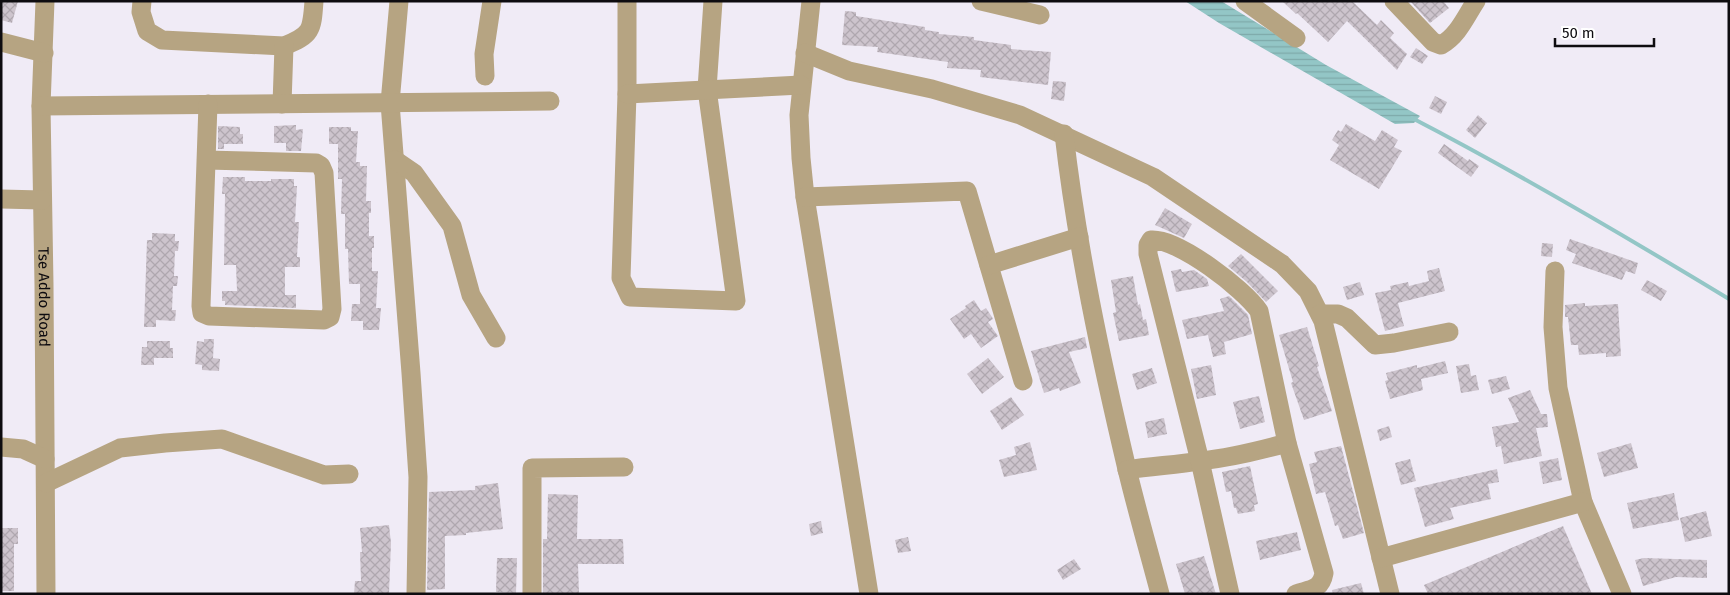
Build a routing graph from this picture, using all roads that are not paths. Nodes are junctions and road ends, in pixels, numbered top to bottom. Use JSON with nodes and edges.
{"nodes":[{"id":1,"x":45,"y":1,"type":"edge"},
{"id":2,"x":142,"y":1,"type":"edge"},
{"id":3,"x":314,"y":1,"type":"edge"},
{"id":4,"x":399,"y":1,"type":"edge"},
{"id":5,"x":492,"y":1,"type":"edge"},
{"id":6,"x":627,"y":1,"type":"edge"},
{"id":7,"x":712,"y":1,"type":"edge"},
{"id":8,"x":811,"y":1,"type":"edge"},
{"id":9,"x":981,"y":1,"type":"edge"},
{"id":10,"x":1245,"y":1,"type":"edge"},
{"id":11,"x":1394,"y":1,"type":"edge"},
{"id":12,"x":1476,"y":1,"type":"edge"},
{"id":13,"x":1040,"y":15,"type":"dead end"},
{"id":14,"x":1296,"y":38,"type":"dead end"},
{"id":15,"x":1,"y":42,"type":"edge"},
{"id":16,"x":284,"y":46,"type":"junction"},
{"id":17,"x":44,"y":53,"type":"junction"},
{"id":18,"x":805,"y":53,"type":"junction"},
{"id":19,"x":485,"y":76,"type":"dead end"},
{"id":20,"x":801,"y":85,"type":"junction"},
{"id":21,"x":707,"y":89,"type":"junction"},
{"id":22,"x":626,"y":94,"type":"junction"},
{"id":23,"x":550,"y":101,"type":"dead end"},
{"id":24,"x":390,"y":103,"type":"junction"},
{"id":25,"x":208,"y":104,"type":"junction"},
{"id":26,"x":282,"y":104,"type":"junction"},
{"id":27,"x":41,"y":106,"type":"junction"},
{"id":28,"x":1064,"y":134,"type":"junction"},
{"id":29,"x":206,"y":160,"type":"junction"},
{"id":30,"x":395,"y":160,"type":"junction"},
{"id":31,"x":805,"y":197,"type":"junction"},
{"id":32,"x":1,"y":199,"type":"edge"},
{"id":33,"x":42,"y":200,"type":"junction"},
{"id":34,"x":1079,"y":237,"type":"junction"},
{"id":35,"x":989,"y":264,"type":"junction"},
{"id":36,"x":1555,"y":271,"type":"dead end"},
{"id":37,"x":1320,"y":314,"type":"junction"},
{"id":38,"x":1449,"y":332,"type":"dead end"},
{"id":39,"x":496,"y":338,"type":"dead end"},
{"id":40,"x":1023,"y":381,"type":"dead end"},
{"id":41,"x":1287,"y":443,"type":"junction"},
{"id":42,"x":1,"y":447,"type":"edge"},
{"id":43,"x":45,"y":459,"type":"junction"},
{"id":44,"x":1200,"y":461,"type":"junction"},
{"id":45,"x":624,"y":468,"type":"dead end"},
{"id":46,"x":1127,"y":470,"type":"junction"},
{"id":47,"x":349,"y":474,"type":"dead end"},
{"id":48,"x":46,"y":482,"type":"junction"},
{"id":49,"x":1583,"y":502,"type":"junction"},
{"id":50,"x":1381,"y":558,"type":"junction"},
{"id":51,"x":46,"y":594,"type":"edge"},
{"id":52,"x":416,"y":594,"type":"edge"},
{"id":53,"x":532,"y":594,"type":"edge"},
{"id":54,"x":868,"y":594,"type":"edge"},
{"id":55,"x":1160,"y":594,"type":"edge"},
{"id":56,"x":1230,"y":594,"type":"edge"},
{"id":57,"x":1296,"y":594,"type":"edge"},
{"id":58,"x":1390,"y":594,"type":"edge"},
{"id":59,"x":1622,"y":594,"type":"edge"}],
"edges":[{"from":1,"to":17,"type":"street","name":"Tse Addo Road"},
{"from":2,"to":16,"type":"street"},
{"from":3,"to":16,"type":"street"},
{"from":4,"to":24,"type":"street"},
{"from":5,"to":19,"type":"street"},
{"from":6,"to":22,"type":"street"},
{"from":7,"to":21,"type":"street"},
{"from":8,"to":18,"type":"street"},
{"from":9,"to":13,"type":"street"},
{"from":10,"to":14,"type":"street"},
{"from":11,"to":12,"type":"street"},
{"from":15,"to":17,"type":"street"},
{"from":16,"to":26,"type":"street"},
{"from":17,"to":27,"type":"street","name":"Tse Addo Road"},
{"from":18,"to":20,"type":"street"},
{"from":18,"to":28,"type":"street"},
{"from":20,"to":21,"type":"street"},
{"from":20,"to":31,"type":"street"},
{"from":21,"to":22,"type":"street"},
{"from":21,"to":22,"type":"street"},
{"from":23,"to":24,"type":"street"},
{"from":24,"to":26,"type":"street"},
{"from":24,"to":30,"type":"street"},
{"from":25,"to":26,"type":"street"},
{"from":25,"to":27,"type":"street"},
{"from":25,"to":29,"type":"street"},
{"from":27,"to":33,"type":"street","name":"Tse Addo Road"},
{"from":28,"to":34,"type":"street"},
{"from":28,"to":37,"type":"street"},
{"from":29,"to":29,"type":"street"},
{"from":30,"to":39,"type":"street"},
{"from":30,"to":52,"type":"street"},
{"from":31,"to":35,"type":"street"},
{"from":31,"to":54,"type":"street"},
{"from":32,"to":33,"type":"street"},
{"from":33,"to":43,"type":"street","name":"Tse Addo Road"},
{"from":34,"to":35,"type":"street"},
{"from":34,"to":46,"type":"street"},
{"from":35,"to":40,"type":"street"},
{"from":36,"to":49,"type":"street"},
{"from":37,"to":38,"type":"street"},
{"from":37,"to":50,"type":"street"},
{"from":41,"to":44,"type":"street"},
{"from":41,"to":44,"type":"street"},
{"from":41,"to":57,"type":"street"},
{"from":42,"to":43,"type":"street"},
{"from":43,"to":48,"type":"street","name":"Tse Addo Road"},
{"from":44,"to":46,"type":"street"},
{"from":44,"to":56,"type":"street"},
{"from":45,"to":53,"type":"street"},
{"from":46,"to":55,"type":"street"},
{"from":47,"to":48,"type":"street"},
{"from":48,"to":51,"type":"street","name":"Tse Addo Road"},
{"from":49,"to":50,"type":"street"},
{"from":49,"to":59,"type":"street"},
{"from":50,"to":58,"type":"street"}]}
